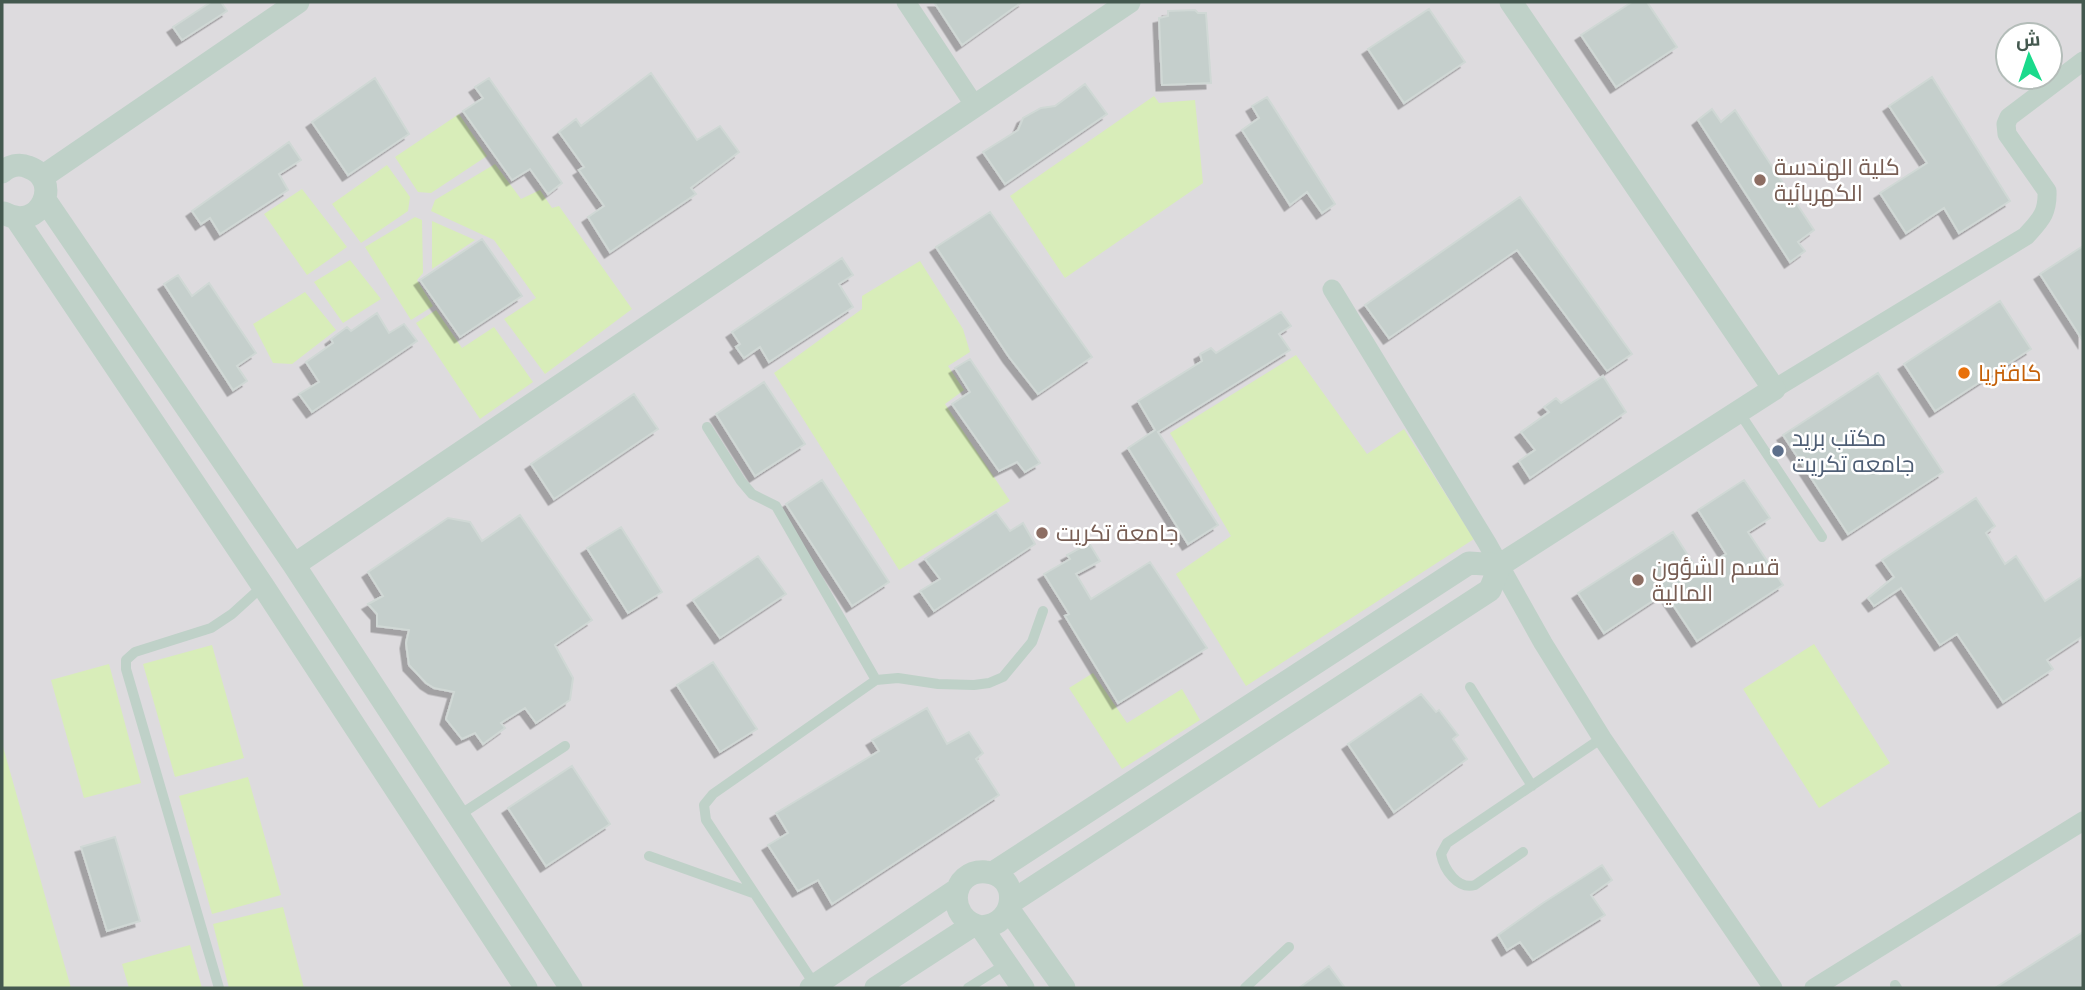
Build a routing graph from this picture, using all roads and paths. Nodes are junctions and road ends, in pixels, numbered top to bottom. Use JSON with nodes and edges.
{"nodes":[{"id":1,"x":298,"y":2,"type":"edge"},
{"id":2,"x":906,"y":2,"type":"edge"},
{"id":3,"x":1129,"y":2,"type":"edge"},
{"id":4,"x":1511,"y":2,"type":"edge"},
{"id":5,"x":2083,"y":61,"type":"edge"},
{"id":6,"x":975,"y":106,"type":"junction"},
{"id":7,"x":3,"y":168,"type":"edge"},
{"id":8,"x":43,"y":189,"type":"junction"},
{"id":9,"x":9,"y":214,"type":"edge"},
{"id":10,"x":1332,"y":289,"type":"dead end"},
{"id":11,"x":1774,"y":389,"type":"junction"},
{"id":12,"x":1739,"y":411,"type":"junction"},
{"id":13,"x":707,"y":427,"type":"dead end"},
{"id":14,"x":1822,"y":537,"type":"dead end"},
{"id":15,"x":295,"y":565,"type":"junction"},
{"id":16,"x":1500,"y":565,"type":"junction"},
{"id":17,"x":264,"y":586,"type":"junction"},
{"id":18,"x":1043,"y":611,"type":"dead end"},
{"id":19,"x":876,"y":680,"type":"junction"},
{"id":20,"x":1470,"y":687,"type":"dead end"},
{"id":21,"x":1602,"y":738,"type":"junction"},
{"id":22,"x":565,"y":746,"type":"dead end"},
{"id":23,"x":1532,"y":786,"type":"junction"},
{"id":24,"x":458,"y":816,"type":"junction"},
{"id":25,"x":2083,"y":821,"type":"edge"},
{"id":26,"x":1522,"y":852,"type":"dead end"},
{"id":27,"x":649,"y":856,"type":"dead end"},
{"id":28,"x":993,"y":873,"type":"junction"},
{"id":29,"x":958,"y":889,"type":"junction"},
{"id":30,"x":754,"y":893,"type":"junction"},
{"id":31,"x":1010,"y":906,"type":"junction"},
{"id":32,"x":977,"y":926,"type":"junction"},
{"id":33,"x":1289,"y":947,"type":"dead end"},
{"id":34,"x":1006,"y":964,"type":"junction"},
{"id":35,"x":813,"y":987,"type":"edge"},
{"id":36,"x":219,"y":988,"type":"edge"},
{"id":37,"x":526,"y":988,"type":"edge"},
{"id":38,"x":571,"y":988,"type":"edge"},
{"id":39,"x":876,"y":988,"type":"edge"},
{"id":40,"x":968,"y":988,"type":"edge"},
{"id":41,"x":1023,"y":988,"type":"edge"},
{"id":42,"x":1064,"y":988,"type":"edge"},
{"id":43,"x":1245,"y":988,"type":"edge"},
{"id":44,"x":1773,"y":988,"type":"edge"},
{"id":45,"x":1814,"y":988,"type":"edge"}],
"edges":[{"from":1,"to":8,"type":"street"},
{"from":2,"to":6,"type":"street"},
{"from":3,"to":6,"type":"street"},
{"from":4,"to":11,"type":"street"},
{"from":5,"to":11,"type":"street"},
{"from":6,"to":15,"type":"street"},
{"from":7,"to":8,"type":"street"},
{"from":8,"to":9,"type":"street"},
{"from":8,"to":15,"type":"street"},
{"from":9,"to":17,"type":"street"},
{"from":10,"to":16,"type":"street"},
{"from":11,"to":12,"type":"street"},
{"from":12,"to":14,"type":"lane"},
{"from":12,"to":16,"type":"street"},
{"from":13,"to":19,"type":"lane"},
{"from":15,"to":24,"type":"street"},
{"from":16,"to":21,"type":"street"},
{"from":16,"to":28,"type":"street"},
{"from":16,"to":31,"type":"street"},
{"from":17,"to":36,"type":"lane"},
{"from":17,"to":37,"type":"street"},
{"from":18,"to":19,"type":"lane"},
{"from":19,"to":30,"type":"lane"},
{"from":20,"to":23,"type":"lane"},
{"from":21,"to":23,"type":"lane"},
{"from":21,"to":44,"type":"street"},
{"from":22,"to":24,"type":"lane"},
{"from":23,"to":26,"type":"lane"},
{"from":24,"to":38,"type":"street"},
{"from":25,"to":45,"type":"street"},
{"from":27,"to":30,"type":"lane"},
{"from":28,"to":29,"type":"street"},
{"from":28,"to":31,"type":"street"},
{"from":29,"to":32,"type":"street"},
{"from":29,"to":35,"type":"street"},
{"from":30,"to":35,"type":"lane"},
{"from":31,"to":32,"type":"street"},
{"from":31,"to":42,"type":"street"},
{"from":32,"to":34,"type":"street"},
{"from":32,"to":39,"type":"street"},
{"from":33,"to":43,"type":"lane"},
{"from":34,"to":40,"type":"lane"},
{"from":34,"to":41,"type":"street"}]}
